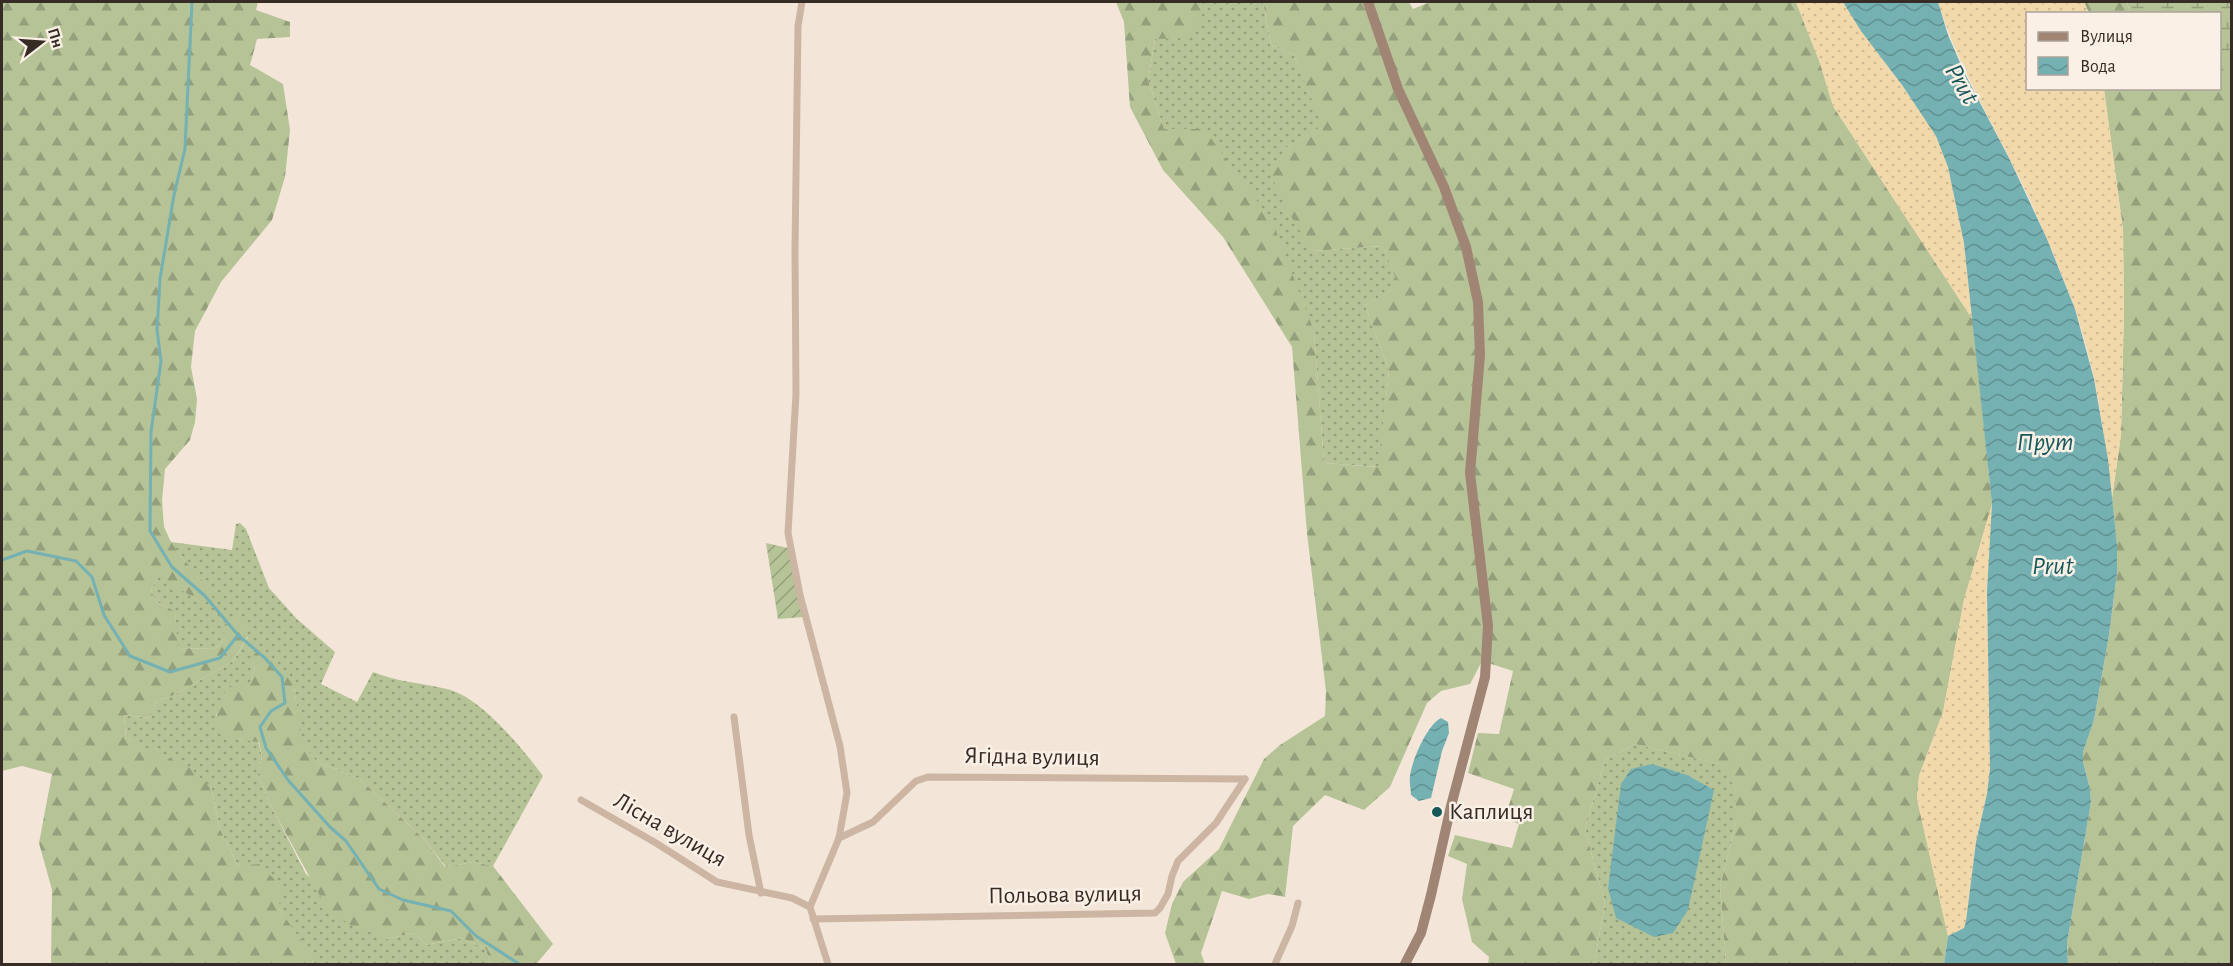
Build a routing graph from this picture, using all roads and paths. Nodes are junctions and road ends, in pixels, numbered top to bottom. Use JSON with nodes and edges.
{"nodes":[{"id":1,"x":802,"y":2,"type":"edge"},
{"id":2,"x":1368,"y":2,"type":"edge"},
{"id":3,"x":734,"y":717,"type":"dead end"},
{"id":4,"x":1245,"y":779,"type":"joint"},
{"id":5,"x":581,"y":800,"type":"dead end"},
{"id":6,"x":839,"y":838,"type":"junction"},
{"id":7,"x":761,"y":893,"type":"junction"},
{"id":8,"x":1298,"y":903,"type":"dead end"},
{"id":9,"x":810,"y":907,"type":"junction"},
{"id":10,"x":813,"y":919,"type":"junction"},
{"id":11,"x":828,"y":964,"type":"edge"},
{"id":12,"x":1275,"y":964,"type":"edge"},
{"id":13,"x":1405,"y":964,"type":"edge"}],
"edges":[{"from":1,"to":6,"type":"street"},
{"from":2,"to":13,"type":"main road"},
{"from":3,"to":7,"type":"street"},
{"from":4,"to":6,"type":"street","name":"Ягідна вулиця"},
{"from":4,"to":10,"type":"street","name":"Польова вулиця"},
{"from":5,"to":7,"type":"street","name":"Лісна вулиця"},
{"from":6,"to":9,"type":"street"},
{"from":7,"to":9,"type":"street","name":"Лісна вулиця"},
{"from":8,"to":12,"type":"street"},
{"from":9,"to":10,"type":"street"},
{"from":10,"to":11,"type":"street"}]}
